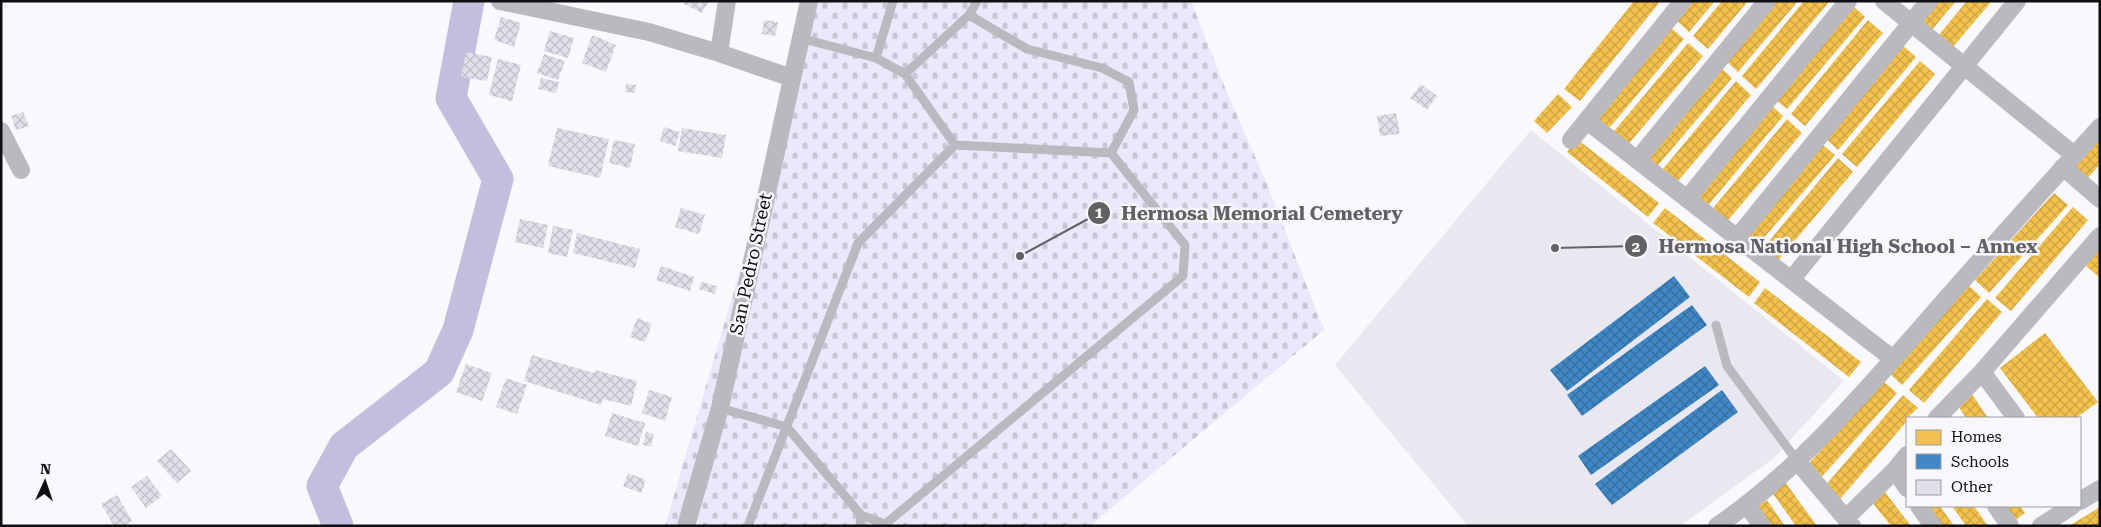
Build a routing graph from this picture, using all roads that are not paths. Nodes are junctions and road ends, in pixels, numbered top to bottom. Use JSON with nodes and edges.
{"nodes":[{"id":1,"x":727,"y":1,"type":"edge"},
{"id":2,"x":809,"y":1,"type":"edge"},
{"id":3,"x":893,"y":1,"type":"edge"},
{"id":4,"x":977,"y":1,"type":"edge"},
{"id":5,"x":1683,"y":1,"type":"edge"},
{"id":6,"x":1767,"y":1,"type":"edge"},
{"id":7,"x":1848,"y":1,"type":"edge"},
{"id":8,"x":1884,"y":1,"type":"edge"},
{"id":9,"x":1929,"y":1,"type":"edge"},
{"id":10,"x":2018,"y":1,"type":"edge"},
{"id":11,"x":502,"y":2,"type":"edge"},
{"id":12,"x":969,"y":16,"type":"junction"},
{"id":13,"x":1911,"y":23,"type":"junction"},
{"id":14,"x":800,"y":38,"type":"junction"},
{"id":15,"x":719,"y":53,"type":"junction"},
{"id":16,"x":876,"y":58,"type":"junction"},
{"id":17,"x":1964,"y":66,"type":"junction"},
{"id":18,"x":905,"y":74,"type":"junction"},
{"id":19,"x":792,"y":78,"type":"junction"},
{"id":20,"x":1587,"y":121,"type":"junction"},
{"id":21,"x":2100,"y":126,"type":"edge"},
{"id":22,"x":1,"y":131,"type":"edge"},
{"id":23,"x":1571,"y":140,"type":"dead end"},
{"id":24,"x":955,"y":145,"type":"junction"},
{"id":25,"x":1111,"y":153,"type":"junction"},
{"id":26,"x":1638,"y":159,"type":"junction"},
{"id":27,"x":2068,"y":161,"type":"junction"},
{"id":28,"x":21,"y":170,"type":"dead end"},
{"id":29,"x":1687,"y":199,"type":"junction"},
{"id":30,"x":2100,"y":200,"type":"edge"},
{"id":31,"x":2100,"y":236,"type":"edge"},
{"id":32,"x":1737,"y":238,"type":"junction"},
{"id":33,"x":1791,"y":280,"type":"junction"},
{"id":34,"x":1716,"y":325,"type":"dead end"},
{"id":35,"x":1893,"y":360,"type":"junction"},
{"id":36,"x":1982,"y":372,"type":"junction"},
{"id":37,"x":720,"y":408,"type":"junction"},
{"id":38,"x":1937,"y":417,"type":"edge"},
{"id":39,"x":2015,"y":417,"type":"edge"},
{"id":40,"x":787,"y":427,"type":"junction"},
{"id":41,"x":1906,"y":456,"type":"edge"},
{"id":42,"x":1798,"y":462,"type":"junction"},
{"id":43,"x":1895,"y":470,"type":"junction"},
{"id":44,"x":1906,"y":486,"type":"edge"},
{"id":45,"x":2100,"y":489,"type":"edge"},
{"id":46,"x":2081,"y":500,"type":"edge"},
{"id":47,"x":1747,"y":505,"type":"junction"},
{"id":48,"x":1920,"y":507,"type":"edge"},
{"id":49,"x":1997,"y":507,"type":"edge"},
{"id":50,"x":2070,"y":507,"type":"edge"},
{"id":51,"x":861,"y":515,"type":"junction"},
{"id":52,"x":1849,"y":522,"type":"edge"},
{"id":53,"x":884,"y":525,"type":"edge"},
{"id":54,"x":686,"y":526,"type":"edge"},
{"id":55,"x":748,"y":526,"type":"edge"},
{"id":56,"x":860,"y":526,"type":"edge"},
{"id":57,"x":1717,"y":526,"type":"edge"},
{"id":58,"x":1762,"y":526,"type":"edge"},
{"id":59,"x":1933,"y":526,"type":"edge"},
{"id":60,"x":2010,"y":526,"type":"edge"},
{"id":61,"x":2041,"y":526,"type":"edge"}],
"edges":[{"from":1,"to":15,"type":"street"},
{"from":2,"to":14,"type":"street","name":"San Pedro Street"},
{"from":3,"to":16,"type":"lane"},
{"from":4,"to":12,"type":"lane"},
{"from":5,"to":20,"type":"street"},
{"from":6,"to":26,"type":"street"},
{"from":7,"to":29,"type":"street"},
{"from":8,"to":13,"type":"street"},
{"from":9,"to":13,"type":"street"},
{"from":10,"to":17,"type":"street"},
{"from":11,"to":15,"type":"street"},
{"from":12,"to":18,"type":"lane"},
{"from":12,"to":25,"type":"lane"},
{"from":13,"to":17,"type":"street"},
{"from":13,"to":32,"type":"street"},
{"from":14,"to":16,"type":"lane"},
{"from":14,"to":19,"type":"street","name":"San Pedro Street"},
{"from":15,"to":19,"type":"street"},
{"from":16,"to":18,"type":"lane"},
{"from":17,"to":27,"type":"street"},
{"from":17,"to":33,"type":"street"},
{"from":18,"to":24,"type":"lane"},
{"from":19,"to":37,"type":"street","name":"San Pedro Street"},
{"from":20,"to":23,"type":"street"},
{"from":20,"to":26,"type":"street"},
{"from":21,"to":27,"type":"street"},
{"from":22,"to":28,"type":"street"},
{"from":24,"to":25,"type":"lane"},
{"from":24,"to":40,"type":"lane"},
{"from":25,"to":53,"type":"lane"},
{"from":26,"to":29,"type":"street"},
{"from":27,"to":30,"type":"street"},
{"from":27,"to":35,"type":"street"},
{"from":29,"to":32,"type":"street"},
{"from":31,"to":36,"type":"street"},
{"from":32,"to":33,"type":"street"},
{"from":33,"to":35,"type":"street"},
{"from":34,"to":42,"type":"lane"},
{"from":35,"to":42,"type":"street"},
{"from":36,"to":38,"type":"street"},
{"from":36,"to":39,"type":"street"},
{"from":37,"to":40,"type":"lane"},
{"from":37,"to":54,"type":"street","name":"San Pedro Street"},
{"from":40,"to":51,"type":"lane"},
{"from":40,"to":55,"type":"lane"},
{"from":41,"to":43,"type":"street"},
{"from":42,"to":47,"type":"street"},
{"from":42,"to":52,"type":"street"},
{"from":43,"to":44,"type":"street"},
{"from":43,"to":52,"type":"street"},
{"from":45,"to":46,"type":"street"},
{"from":47,"to":57,"type":"street"},
{"from":47,"to":58,"type":"street"},
{"from":48,"to":59,"type":"street"},
{"from":49,"to":60,"type":"street"},
{"from":50,"to":61,"type":"street"},
{"from":51,"to":53,"type":"lane"},
{"from":51,"to":56,"type":"lane"}]}
